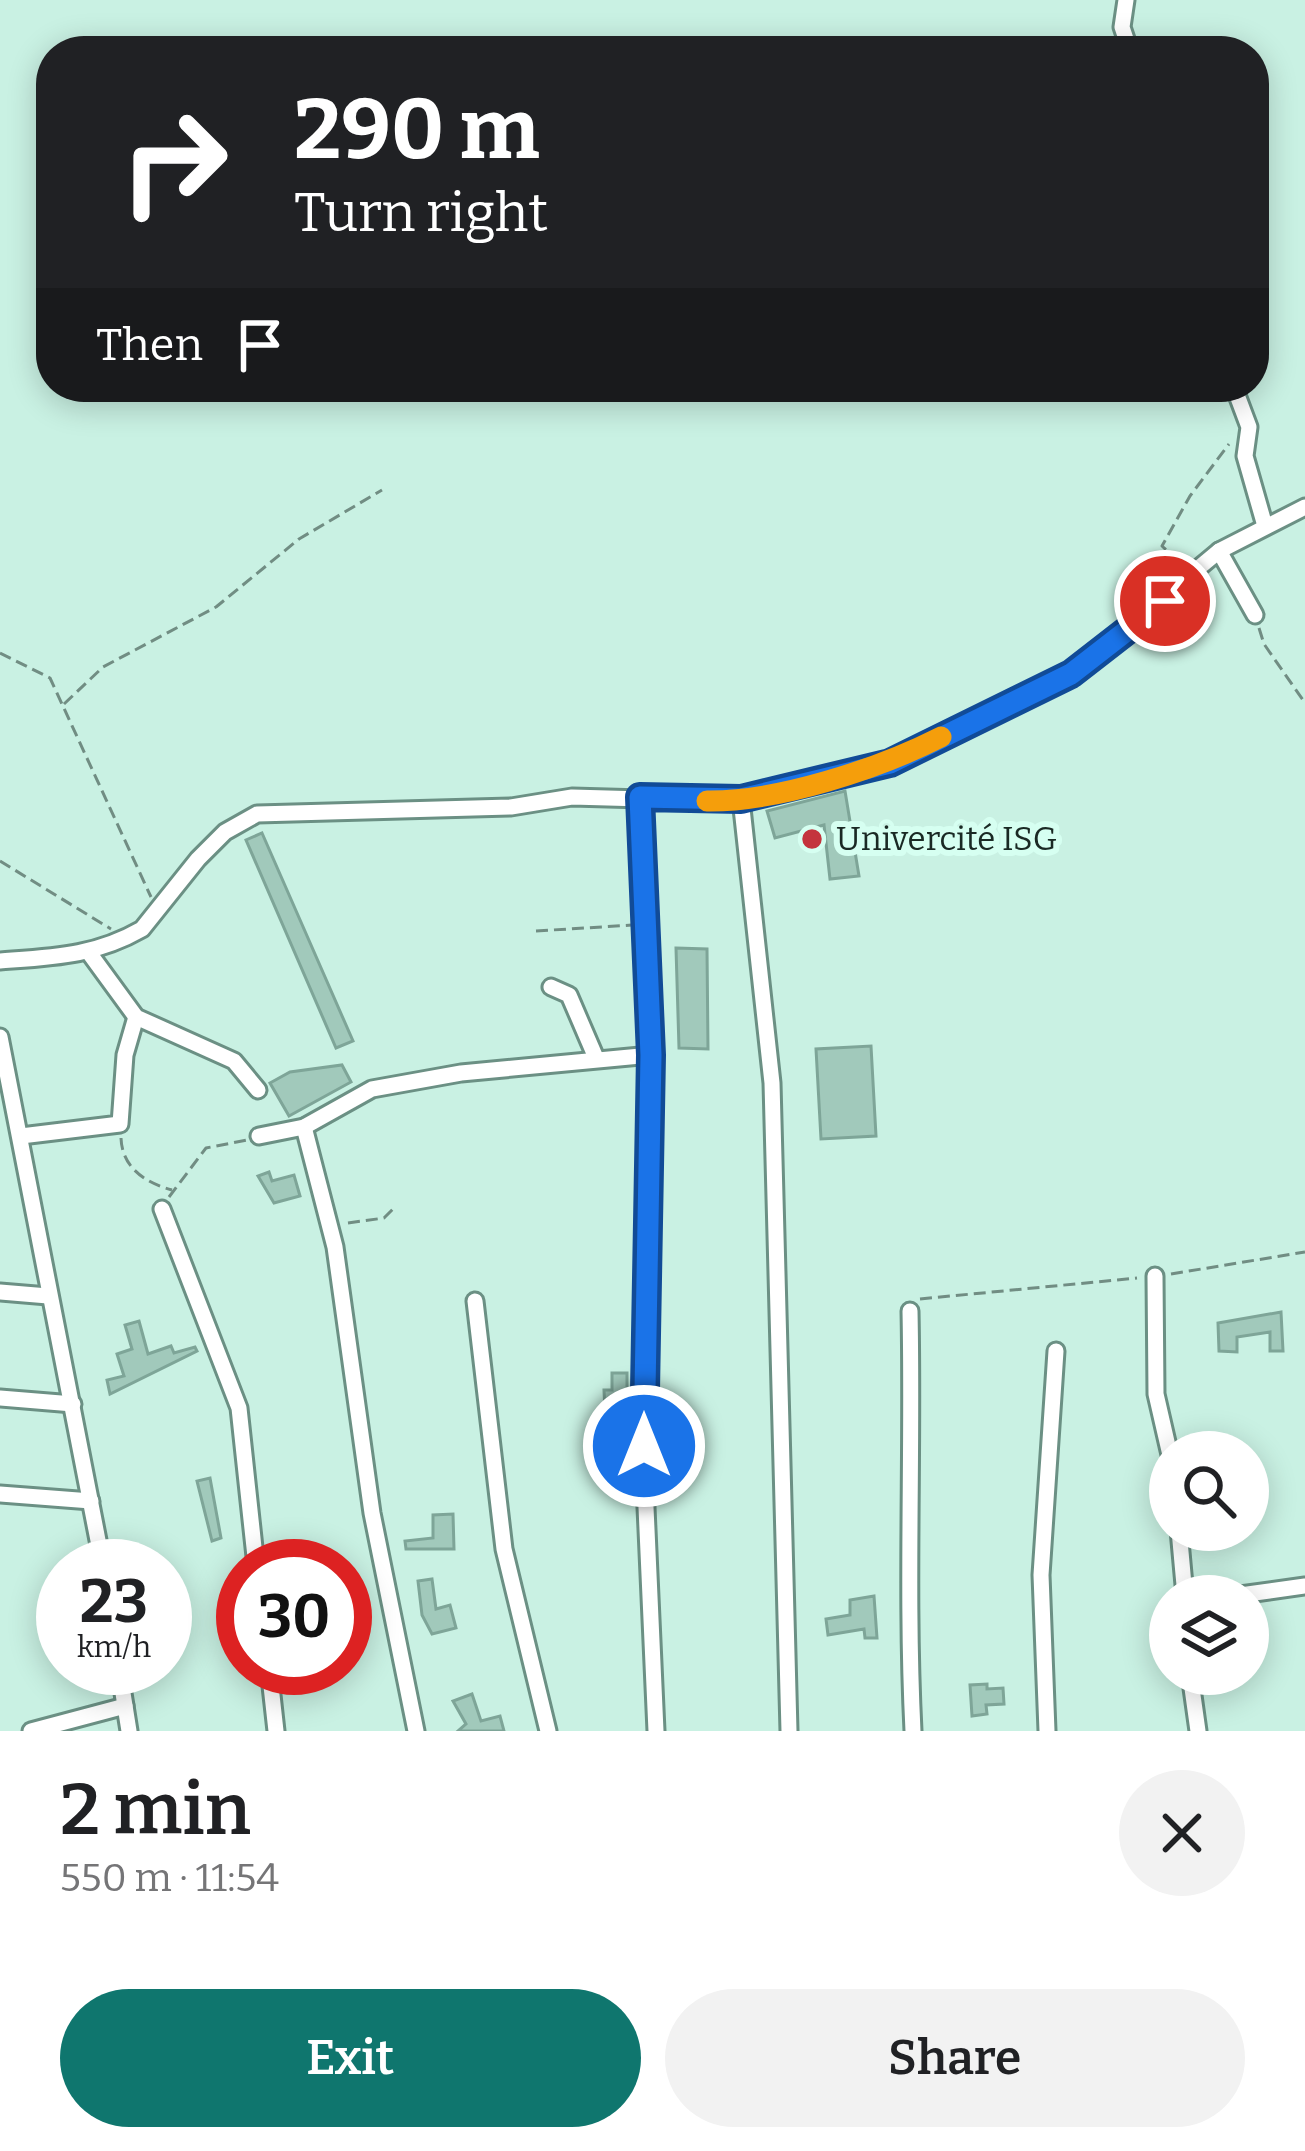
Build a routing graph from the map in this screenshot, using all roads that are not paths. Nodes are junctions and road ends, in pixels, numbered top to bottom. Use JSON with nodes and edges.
{"nodes":[{"id":1,"x":1126,"y":0,"type":"edge"},
{"id":2,"x":1125,"y":36,"type":"edge"},
{"id":3,"x":1240,"y":402,"type":"edge"},
{"id":4,"x":1305,"y":507,"type":"edge"},
{"id":5,"x":1265,"y":526,"type":"junction"},
{"id":6,"x":1219,"y":551,"type":"junction"},
{"id":7,"x":1256,"y":615,"type":"road end"},
{"id":8,"x":640,"y":797,"type":"junction"},
{"id":9,"x":741,"y":799,"type":"junction"},
{"id":10,"x":90,"y":954,"type":"junction"},
{"id":11,"x":0,"y":961,"type":"edge"},
{"id":12,"x":551,"y":988,"type":"dead end"},
{"id":13,"x":136,"y":1017,"type":"junction"},
{"id":14,"x":0,"y":1037,"type":"edge"},
{"id":15,"x":651,"y":1055,"type":"junction"},
{"id":16,"x":596,"y":1058,"type":"junction"},
{"id":17,"x":259,"y":1090,"type":"dead end"},
{"id":18,"x":304,"y":1127,"type":"junction"},
{"id":19,"x":21,"y":1136,"type":"junction"},
{"id":20,"x":259,"y":1136,"type":"road end"},
{"id":21,"x":162,"y":1209,"type":"road end"},
{"id":22,"x":1155,"y":1276,"type":"road end"},
{"id":23,"x":0,"y":1292,"type":"edge"},
{"id":24,"x":48,"y":1296,"type":"junction"},
{"id":25,"x":475,"y":1301,"type":"dead end"},
{"id":26,"x":910,"y":1311,"type":"road end"},
{"id":27,"x":1056,"y":1352,"type":"dead end"},
{"id":28,"x":0,"y":1398,"type":"edge"},
{"id":29,"x":73,"y":1404,"type":"junction"},
{"id":30,"x":1164,"y":1431,"type":"edge"},
{"id":31,"x":0,"y":1494,"type":"edge"},
{"id":32,"x":91,"y":1501,"type":"junction"},
{"id":33,"x":98,"y":1539,"type":"edge"},
{"id":34,"x":253,"y":1539,"type":"edge"},
{"id":35,"x":1305,"y":1586,"type":"edge"},
{"id":36,"x":1269,"y":1591,"type":"edge"},
{"id":37,"x":123,"y":1695,"type":"edge"},
{"id":38,"x":272,"y":1695,"type":"edge"},
{"id":39,"x":1193,"y":1695,"type":"edge"},
{"id":40,"x":125,"y":1706,"type":"junction"},
{"id":41,"x":31,"y":1731,"type":"edge"},
{"id":42,"x":129,"y":1731,"type":"edge"},
{"id":43,"x":276,"y":1731,"type":"edge"},
{"id":44,"x":416,"y":1731,"type":"edge"},
{"id":45,"x":548,"y":1731,"type":"edge"},
{"id":46,"x":656,"y":1731,"type":"edge"},
{"id":47,"x":789,"y":1731,"type":"edge"},
{"id":48,"x":913,"y":1731,"type":"edge"},
{"id":49,"x":1047,"y":1731,"type":"edge"},
{"id":50,"x":1198,"y":1731,"type":"edge"}],
"edges":[{"from":1,"to":2,"type":"street"},
{"from":3,"to":5,"type":"street"},
{"from":4,"to":5,"type":"street"},
{"from":5,"to":6,"type":"street"},
{"from":6,"to":7,"type":"street"},
{"from":6,"to":9,"type":"street"},
{"from":8,"to":9,"type":"street"},
{"from":8,"to":10,"type":"street"},
{"from":8,"to":15,"type":"street"},
{"from":9,"to":47,"type":"street"},
{"from":10,"to":11,"type":"street"},
{"from":10,"to":13,"type":"street"},
{"from":12,"to":16,"type":"street"},
{"from":13,"to":17,"type":"street"},
{"from":13,"to":19,"type":"street"},
{"from":14,"to":19,"type":"street"},
{"from":15,"to":16,"type":"street"},
{"from":15,"to":46,"type":"street"},
{"from":16,"to":18,"type":"street"},
{"from":18,"to":20,"type":"street"},
{"from":18,"to":44,"type":"street"},
{"from":19,"to":24,"type":"street"},
{"from":21,"to":34,"type":"street"},
{"from":22,"to":30,"type":"street"},
{"from":23,"to":24,"type":"street"},
{"from":24,"to":29,"type":"street"},
{"from":25,"to":45,"type":"street"},
{"from":26,"to":48,"type":"street"},
{"from":27,"to":49,"type":"street"},
{"from":28,"to":29,"type":"street"},
{"from":29,"to":32,"type":"street"},
{"from":31,"to":32,"type":"street"},
{"from":32,"to":33,"type":"street"},
{"from":35,"to":36,"type":"street"},
{"from":37,"to":40,"type":"street"},
{"from":38,"to":43,"type":"street"},
{"from":39,"to":50,"type":"street"},
{"from":40,"to":41,"type":"street"},
{"from":40,"to":42,"type":"street"}]}
